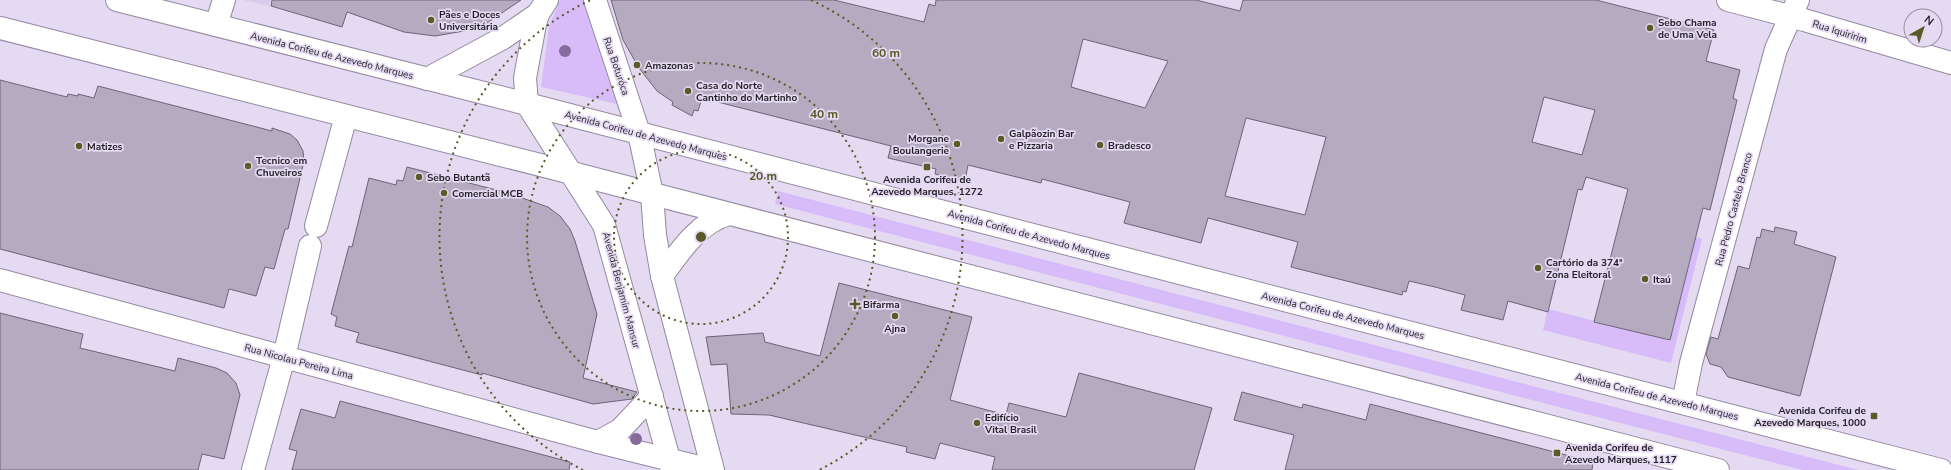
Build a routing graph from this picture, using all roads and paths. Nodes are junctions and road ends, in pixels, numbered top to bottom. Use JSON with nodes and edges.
{"nodes":[{"id":1,"x":117,"y":0,"type":"edge"},
{"id":2,"x":224,"y":0,"type":"edge"},
{"id":3,"x":595,"y":0,"type":"edge"},
{"id":4,"x":1728,"y":0,"type":"edge"},
{"id":5,"x":543,"y":7,"type":"edge"},
{"id":6,"x":1794,"y":8,"type":"edge"},
{"id":7,"x":216,"y":25,"type":"junction"},
{"id":8,"x":0,"y":28,"type":"edge"},
{"id":9,"x":1951,"y":63,"type":"edge"},
{"id":10,"x":427,"y":79,"type":"junction"},
{"id":11,"x":527,"y":104,"type":"junction"},
{"id":12,"x":346,"y":116,"type":"junction"},
{"id":13,"x":639,"y":133,"type":"junction"},
{"id":14,"x":572,"y":173,"type":"junction"},
{"id":15,"x":652,"y":194,"type":"junction"},
{"id":16,"x":729,"y":214,"type":"junction"},
{"id":17,"x":662,"y":276,"type":"junction"},
{"id":18,"x":0,"y":280,"type":"edge"},
{"id":19,"x":284,"y":357,"type":"junction"},
{"id":20,"x":652,"y":396,"type":"junction"},
{"id":21,"x":1683,"y":403,"type":"junction"},
{"id":22,"x":598,"y":442,"type":"junction"},
{"id":23,"x":671,"y":466,"type":"edge"},
{"id":24,"x":253,"y":470,"type":"edge"},
{"id":25,"x":712,"y":470,"type":"edge"},
{"id":26,"x":1718,"y":470,"type":"edge"},
{"id":27,"x":1941,"y":470,"type":"edge"}],
"edges":[{"from":1,"to":7,"type":"main road","name":"Avenida Corifeu de Azevedo Marques"},
{"from":2,"to":7,"type":"main road"},
{"from":3,"to":13,"type":"main road","name":"Rua Boturóca"},
{"from":4,"to":6,"type":"main road","name":"Rua Iquiririm"},
{"from":5,"to":10,"type":"main road"},
{"from":5,"to":11,"type":"main road"},
{"from":6,"to":9,"type":"main road","name":"Rua Iquiririm"},
{"from":6,"to":21,"type":"main road","name":"Rua Pedro Castelo Branco"},
{"from":7,"to":10,"type":"main road","name":"Avenida Corifeu de Azevedo Marques"},
{"from":8,"to":12,"type":"main road"},
{"from":10,"to":11,"type":"main road","name":"Avenida Corifeu de Azevedo Marques"},
{"from":11,"to":13,"type":"main road","name":"Avenida Corifeu de Azevedo Marques"},
{"from":11,"to":14,"type":"main road","name":"Avenida Benjamim Mansur"},
{"from":12,"to":14,"type":"main road"},
{"from":12,"to":19,"type":"main road"},
{"from":13,"to":15,"type":"main road"},
{"from":13,"to":21,"type":"main road","name":"Avenida Corifeu de Azevedo Marques"},
{"from":14,"to":15,"type":"main road"},
{"from":14,"to":20,"type":"main road","name":"Avenida Benjamim Mansur"},
{"from":15,"to":16,"type":"main road"},
{"from":15,"to":17,"type":"main road"},
{"from":16,"to":17,"type":"main road"},
{"from":16,"to":26,"type":"main road"},
{"from":17,"to":25,"type":"main road"},
{"from":18,"to":19,"type":"main road","name":"Rua Nicolau Pereira Lima"},
{"from":19,"to":22,"type":"main road","name":"Rua Nicolau Pereira Lima"},
{"from":19,"to":24,"type":"main road"},
{"from":20,"to":22,"type":"main road"},
{"from":20,"to":23,"type":"main road","name":"Avenida Benjamim Mansur"},
{"from":21,"to":27,"type":"main road","name":"Avenida Corifeu de Azevedo Marques"},
{"from":22,"to":23,"type":"main road","name":"Rua Nicolau Pereira Lima"},
{"from":23,"to":25,"type":"main road","name":"Rua Nicolau Pereira Lima"}]}
